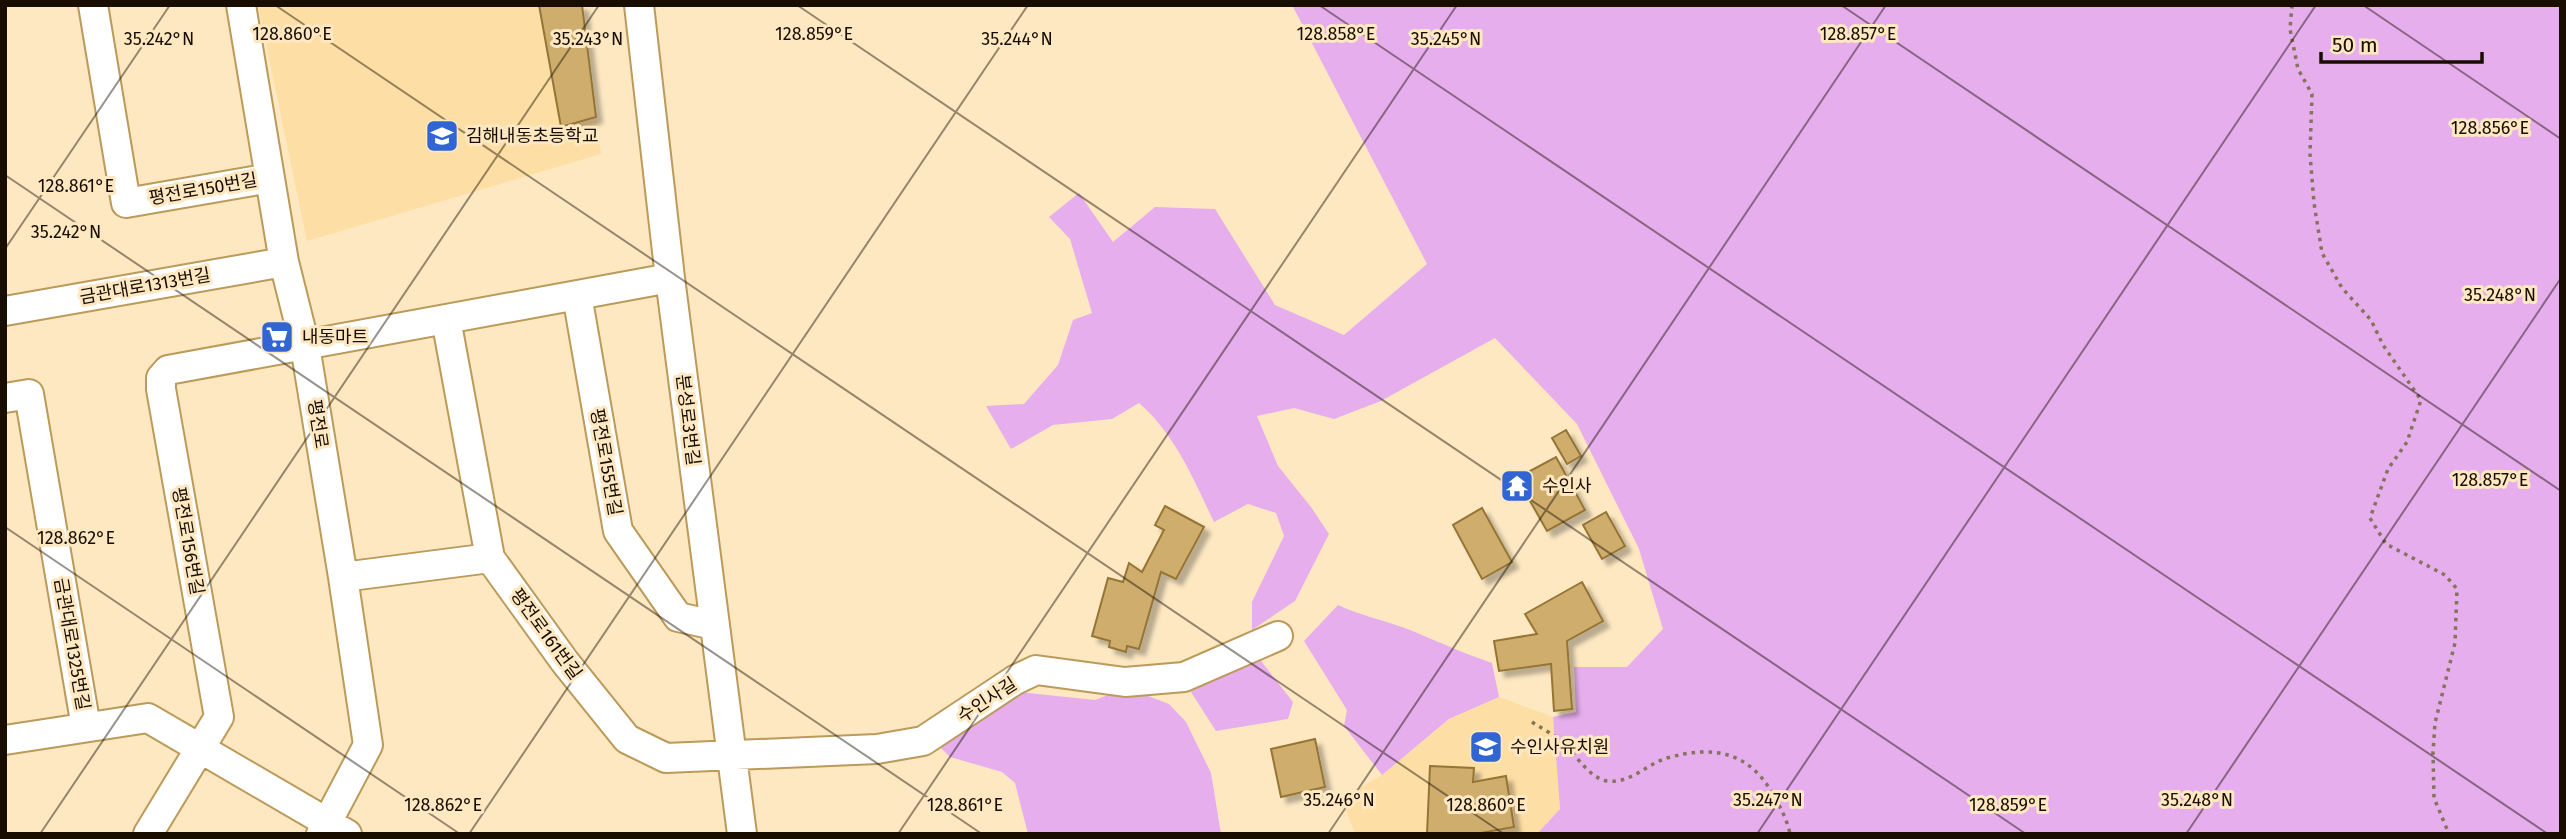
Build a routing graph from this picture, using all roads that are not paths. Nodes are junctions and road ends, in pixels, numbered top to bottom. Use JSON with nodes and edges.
{"nodes":[{"id":1,"x":93,"y":5,"type":"edge"},
{"id":2,"x":241,"y":5,"type":"edge"},
{"id":3,"x":639,"y":5,"type":"edge"},
{"id":4,"x":270,"y":177,"type":"junction"},
{"id":5,"x":284,"y":262,"type":"junction"},
{"id":6,"x":670,"y":278,"type":"junction"},
{"id":7,"x":577,"y":295,"type":"junction"},
{"id":8,"x":5,"y":311,"type":"edge"},
{"id":9,"x":446,"y":319,"type":"junction"},
{"id":10,"x":305,"y":346,"type":"junction"},
{"id":11,"x":17,"y":396,"type":"edge"},
{"id":12,"x":490,"y":558,"type":"junction"},
{"id":13,"x":343,"y":577,"type":"junction"},
{"id":14,"x":715,"y":625,"type":"junction"},
{"id":15,"x":1278,"y":636,"type":"dead end"},
{"id":16,"x":86,"y":727,"type":"junction"},
{"id":17,"x":5,"y":740,"type":"edge"},
{"id":18,"x":199,"y":748,"type":"junction"},
{"id":19,"x":732,"y":755,"type":"junction"},
{"id":20,"x":332,"y":830,"type":"edge"},
{"id":21,"x":148,"y":834,"type":"edge"},
{"id":22,"x":742,"y":834,"type":"edge"}],
"edges":[{"from":1,"to":4,"type":"street","name":"평전로150번길"},
{"from":2,"to":4,"type":"street","name":"평전로"},
{"from":3,"to":6,"type":"street","name":"분성로3번길"},
{"from":4,"to":5,"type":"street","name":"평전로"},
{"from":5,"to":8,"type":"street","name":"금관대로1313번길"},
{"from":5,"to":10,"type":"street","name":"평전로"},
{"from":6,"to":7,"type":"street"},
{"from":6,"to":14,"type":"street","name":"분성로3번길"},
{"from":7,"to":9,"type":"street"},
{"from":7,"to":14,"type":"street","name":"평전로155번길"},
{"from":9,"to":10,"type":"street"},
{"from":9,"to":12,"type":"street"},
{"from":10,"to":13,"type":"street","name":"평전로"},
{"from":10,"to":18,"type":"street","name":"평전로156번길"},
{"from":11,"to":16,"type":"street","name":"금관대로1325번길"},
{"from":12,"to":13,"type":"street"},
{"from":12,"to":19,"type":"street","name":"평전로161번길"},
{"from":13,"to":20,"type":"street","name":"평전로"},
{"from":14,"to":19,"type":"street","name":"분성로3번길"},
{"from":15,"to":19,"type":"street","name":"수인사길"},
{"from":16,"to":17,"type":"street","name":"금관대로1325번길"},
{"from":16,"to":18,"type":"street","name":"금관대로1325번길"},
{"from":18,"to":20,"type":"street","name":"금관대로1325번길"},
{"from":18,"to":21,"type":"street","name":"평전로156번길"},
{"from":19,"to":22,"type":"street","name":"분성로3번길"}]}
